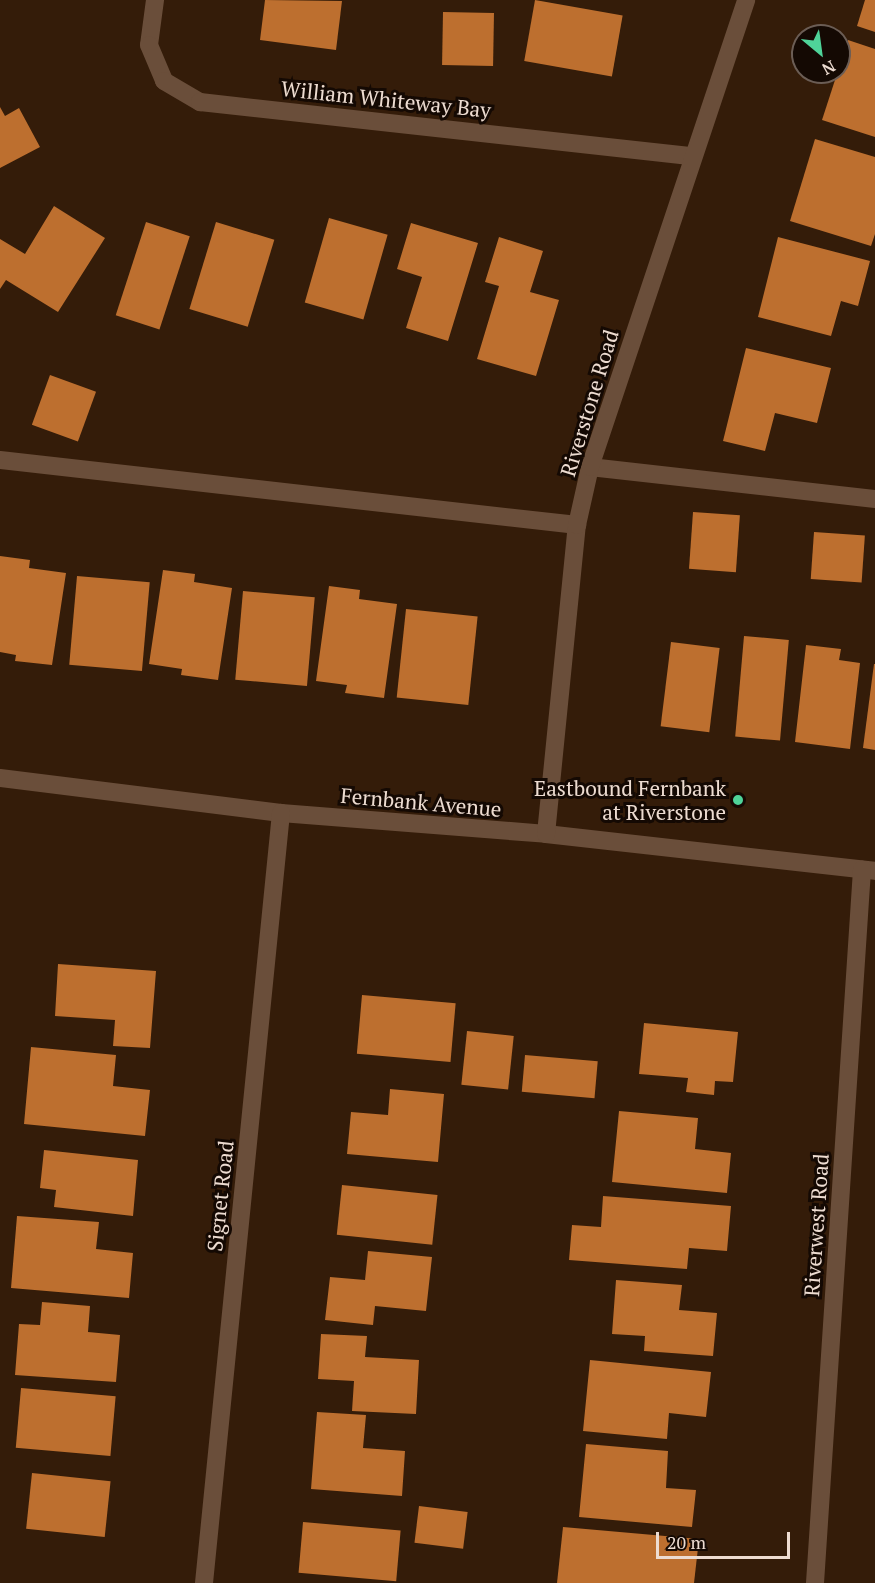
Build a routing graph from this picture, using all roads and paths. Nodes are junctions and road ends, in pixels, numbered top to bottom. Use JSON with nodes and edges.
{"nodes":[{"id":1,"x":155,"y":0,"type":"edge"},
{"id":2,"x":746,"y":0,"type":"edge"},
{"id":3,"x":692,"y":156,"type":"junction"},
{"id":4,"x":0,"y":460,"type":"edge"},
{"id":5,"x":590,"y":467,"type":"junction"},
{"id":6,"x":875,"y":499,"type":"edge"},
{"id":7,"x":577,"y":525,"type":"junction"},
{"id":8,"x":0,"y":778,"type":"edge"},
{"id":9,"x":281,"y":813,"type":"junction"},
{"id":10,"x":546,"y":834,"type":"junction"},
{"id":11,"x":869,"y":871,"type":"edge"},
{"id":12,"x":204,"y":1583,"type":"edge"},
{"id":13,"x":815,"y":1583,"type":"edge"}],
"edges":[{"from":1,"to":3,"type":"street","name":"William Whiteway Bay"},
{"from":2,"to":3,"type":"street","name":"Riverstone Road"},
{"from":3,"to":5,"type":"street","name":"Riverstone Road"},
{"from":4,"to":7,"type":"street"},
{"from":5,"to":6,"type":"street"},
{"from":5,"to":7,"type":"street","name":"Riverstone Road"},
{"from":7,"to":10,"type":"street","name":"Riverstone Road"},
{"from":8,"to":9,"type":"street","name":"Fernbank Avenue"},
{"from":9,"to":10,"type":"street","name":"Fernbank Avenue"},
{"from":9,"to":12,"type":"street","name":"Signet Road"},
{"from":10,"to":11,"type":"street","name":"Fernbank Avenue"},
{"from":11,"to":13,"type":"street","name":"Riverwest Road"}]}
